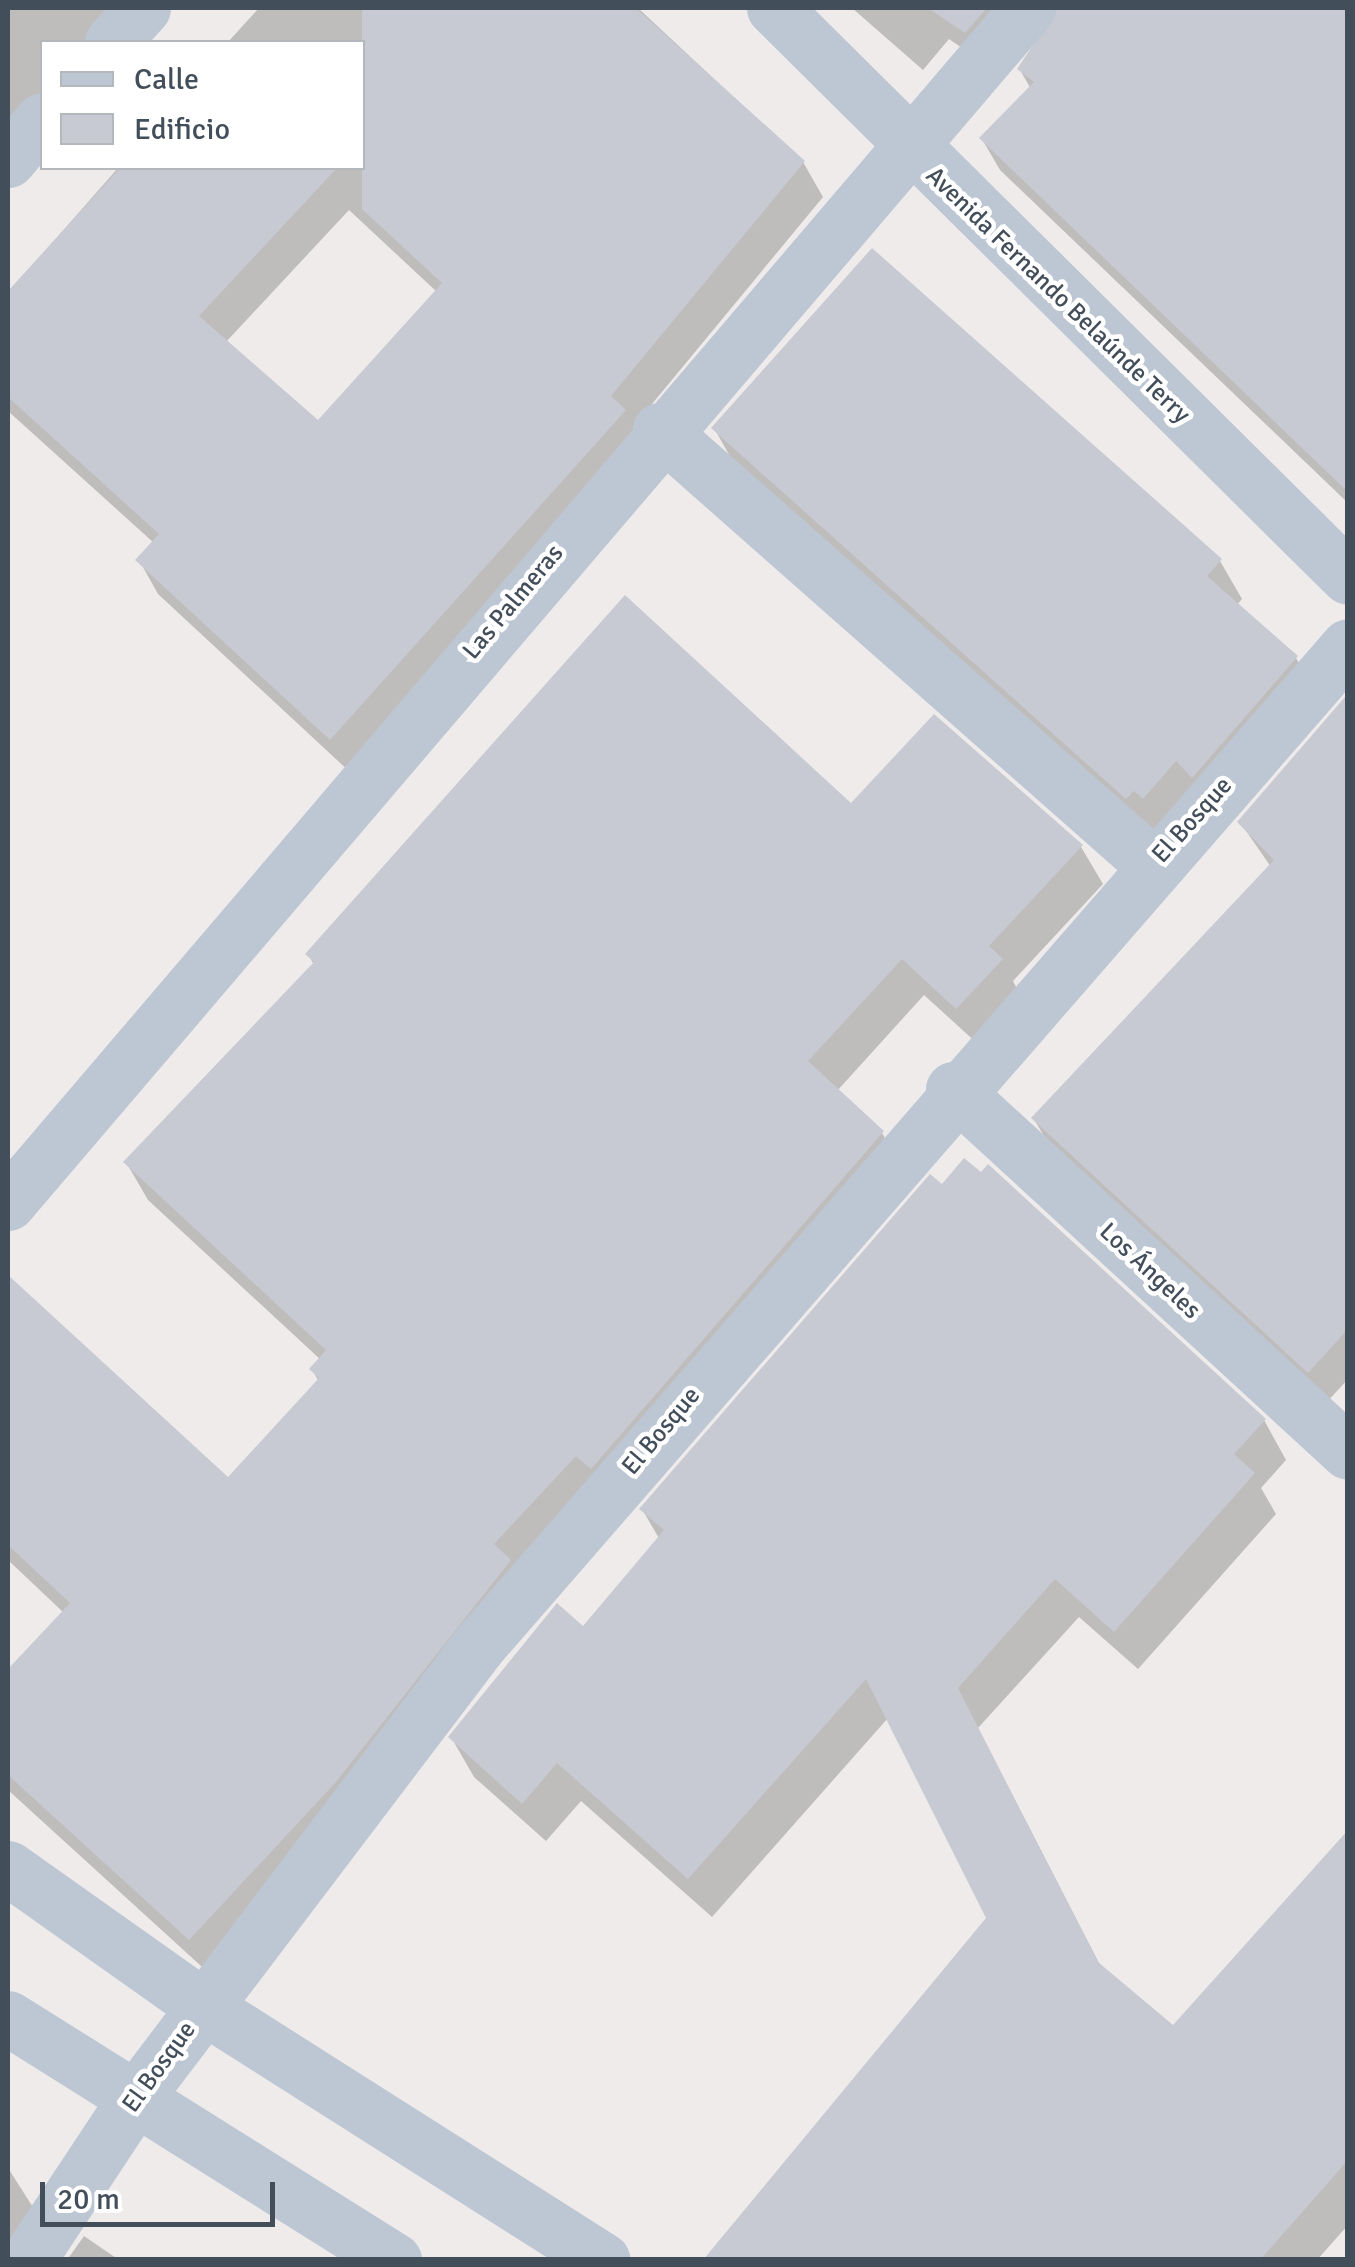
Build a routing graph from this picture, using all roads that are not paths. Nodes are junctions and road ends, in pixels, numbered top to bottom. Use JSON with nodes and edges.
{"nodes":[{"id":1,"x":143,"y":8,"type":"edge"},
{"id":2,"x":774,"y":8,"type":"edge"},
{"id":3,"x":1028,"y":8,"type":"edge"},
{"id":4,"x":114,"y":40,"type":"edge"},
{"id":5,"x":40,"y":122,"type":"edge"},
{"id":6,"x":904,"y":146,"type":"junction"},
{"id":7,"x":8,"y":160,"type":"edge"},
{"id":8,"x":660,"y":430,"type":"junction"},
{"id":9,"x":1348,"y":577,"type":"edge"},
{"id":10,"x":1348,"y":646,"type":"edge"},
{"id":11,"x":1153,"y":864,"type":"junction"},
{"id":12,"x":954,"y":1089,"type":"junction"},
{"id":13,"x":8,"y":1204,"type":"edge"},
{"id":14,"x":1348,"y":1452,"type":"edge"},
{"id":15,"x":8,"y":1868,"type":"edge"},
{"id":16,"x":204,"y":2007,"type":"junction"},
{"id":17,"x":8,"y":2018,"type":"edge"},
{"id":18,"x":136,"y":2097,"type":"junction"},
{"id":19,"x":28,"y":2260,"type":"edge"},
{"id":20,"x":394,"y":2260,"type":"edge"},
{"id":21,"x":602,"y":2260,"type":"edge"}],
"edges":[{"from":1,"to":4,"type":"street"},
{"from":2,"to":6,"type":"street","name":"Avenida Fernando Belaúnde Terry"},
{"from":3,"to":6,"type":"street","name":"Las Palmeras"},
{"from":5,"to":7,"type":"street"},
{"from":6,"to":8,"type":"street","name":"Las Palmeras"},
{"from":6,"to":9,"type":"street","name":"Avenida Fernando Belaúnde Terry"},
{"from":8,"to":11,"type":"street"},
{"from":8,"to":13,"type":"street","name":"Las Palmeras"},
{"from":10,"to":11,"type":"street","name":"El Bosque"},
{"from":11,"to":12,"type":"street","name":"El Bosque"},
{"from":12,"to":14,"type":"street","name":"Los Ángeles"},
{"from":12,"to":16,"type":"street","name":"El Bosque"},
{"from":15,"to":16,"type":"street"},
{"from":16,"to":18,"type":"street","name":"El Bosque"},
{"from":16,"to":21,"type":"street"},
{"from":17,"to":18,"type":"street"},
{"from":18,"to":19,"type":"street","name":"El Bosque"},
{"from":18,"to":20,"type":"street"}]}
